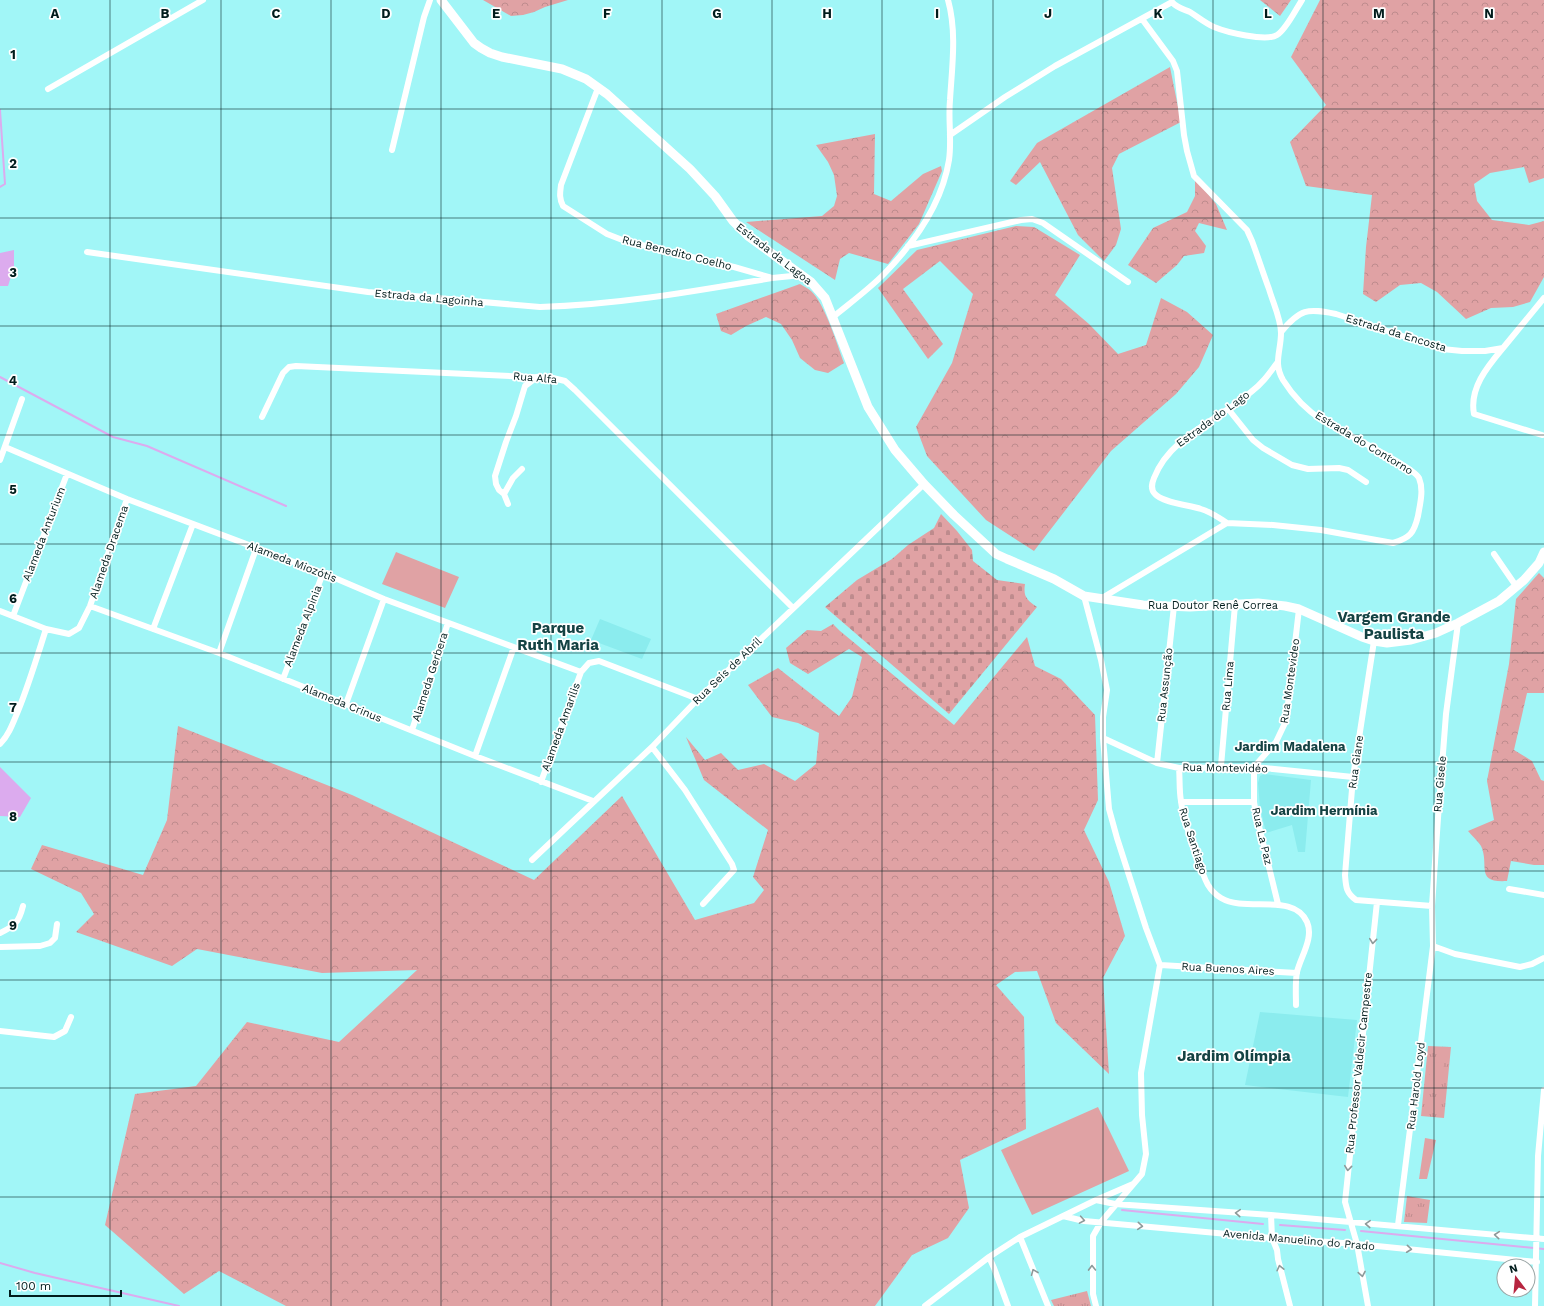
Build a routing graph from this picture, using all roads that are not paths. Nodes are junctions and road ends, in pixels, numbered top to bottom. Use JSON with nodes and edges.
{"nodes":[{"id":1,"x":203,"y":0,"type":"edge"},
{"id":2,"x":430,"y":0,"type":"edge"},
{"id":3,"x":441,"y":0,"type":"edge"},
{"id":4,"x":948,"y":0,"type":"edge"},
{"id":5,"x":1302,"y":0,"type":"edge"},
{"id":6,"x":1172,"y":1,"type":"edge"},
{"id":7,"x":1142,"y":19,"type":"junction"},
{"id":8,"x":598,"y":88,"type":"junction"},
{"id":9,"x":48,"y":89,"type":"dead end"},
{"id":10,"x":950,"y":135,"type":"junction"},
{"id":11,"x":392,"y":150,"type":"dead end"},
{"id":12,"x":908,"y":246,"type":"junction"},
{"id":13,"x":87,"y":252,"type":"dead end"},
{"id":14,"x":803,"y":275,"type":"junction"},
{"id":15,"x":772,"y":278,"type":"junction"},
{"id":16,"x":1128,"y":282,"type":"dead end"},
{"id":17,"x":1544,"y":298,"type":"edge"},
{"id":18,"x":833,"y":317,"type":"junction"},
{"id":19,"x":1281,"y":332,"type":"junction"},
{"id":20,"x":1503,"y":348,"type":"junction"},
{"id":21,"x":1277,"y":363,"type":"junction"},
{"id":22,"x":538,"y":378,"type":"junction"},
{"id":23,"x":22,"y":400,"type":"dead end"},
{"id":24,"x":1229,"y":410,"type":"junction"},
{"id":25,"x":262,"y":417,"type":"dead end"},
{"id":26,"x":1542,"y":435,"type":"dead end"},
{"id":27,"x":5,"y":447,"type":"junction"},
{"id":28,"x":0,"y":460,"type":"edge"},
{"id":29,"x":522,"y":469,"type":"dead end"},
{"id":30,"x":67,"y":474,"type":"junction"},
{"id":31,"x":1366,"y":482,"type":"dead end"},
{"id":32,"x":924,"y":484,"type":"junction"},
{"id":33,"x":504,"y":494,"type":"junction"},
{"id":34,"x":127,"y":499,"type":"junction"},
{"id":35,"x":508,"y":504,"type":"dead end"},
{"id":36,"x":193,"y":524,"type":"junction"},
{"id":37,"x":1227,"y":524,"type":"junction"},
{"id":38,"x":256,"y":549,"type":"junction"},
{"id":39,"x":1544,"y":552,"type":"edge"},
{"id":40,"x":1494,"y":554,"type":"dead end"},
{"id":41,"x":323,"y":573,"type":"junction"},
{"id":42,"x":1516,"y":586,"type":"junction"},
{"id":43,"x":1084,"y":596,"type":"junction"},
{"id":44,"x":384,"y":599,"type":"junction"},
{"id":45,"x":1101,"y":599,"type":"junction"},
{"id":46,"x":1235,"y":605,"type":"junction"},
{"id":47,"x":90,"y":606,"type":"junction"},
{"id":48,"x":1174,"y":606,"type":"junction"},
{"id":49,"x":793,"y":608,"type":"junction"},
{"id":50,"x":1299,"y":609,"type":"junction"},
{"id":51,"x":0,"y":612,"type":"edge"},
{"id":52,"x":13,"y":616,"type":"junction"},
{"id":53,"x":448,"y":623,"type":"junction"},
{"id":54,"x":1458,"y":623,"type":"junction"},
{"id":55,"x":46,"y":629,"type":"junction"},
{"id":56,"x":153,"y":629,"type":"junction"},
{"id":57,"x":1374,"y":641,"type":"junction"},
{"id":58,"x":514,"y":647,"type":"junction"},
{"id":59,"x":219,"y":653,"type":"junction"},
{"id":60,"x":582,"y":672,"type":"junction"},
{"id":61,"x":283,"y":679,"type":"junction"},
{"id":62,"x":698,"y":699,"type":"junction"},
{"id":63,"x":346,"y":704,"type":"junction"},
{"id":64,"x":412,"y":730,"type":"junction"},
{"id":65,"x":1103,"y":738,"type":"junction"},
{"id":66,"x":0,"y":744,"type":"edge"},
{"id":67,"x":652,"y":747,"type":"junction"},
{"id":68,"x":475,"y":756,"type":"junction"},
{"id":69,"x":1157,"y":763,"type":"junction"},
{"id":70,"x":1221,"y":766,"type":"junction"},
{"id":71,"x":1254,"y":767,"type":"junction"},
{"id":72,"x":1179,"y":768,"type":"junction"},
{"id":73,"x":1353,"y":777,"type":"junction"},
{"id":74,"x":541,"y":782,"type":"junction"},
{"id":75,"x":593,"y":801,"type":"junction"},
{"id":76,"x":1181,"y":802,"type":"junction"},
{"id":77,"x":1254,"y":802,"type":"junction"},
{"id":78,"x":532,"y":860,"type":"dead end"},
{"id":79,"x":1508,"y":889,"type":"dead end"},
{"id":80,"x":1544,"y":894,"type":"edge"},
{"id":81,"x":1377,"y":902,"type":"junction"},
{"id":82,"x":703,"y":904,"type":"dead end"},
{"id":83,"x":1278,"y":904,"type":"junction"},
{"id":84,"x":23,"y":906,"type":"dead end"},
{"id":85,"x":1432,"y":906,"type":"junction"},
{"id":86,"x":57,"y":924,"type":"dead end"},
{"id":87,"x":0,"y":933,"type":"edge"},
{"id":88,"x":1433,"y":946,"type":"junction"},
{"id":89,"x":0,"y":947,"type":"edge"},
{"id":90,"x":1544,"y":959,"type":"edge"},
{"id":91,"x":1160,"y":965,"type":"junction"},
{"id":92,"x":1297,"y":973,"type":"junction"},
{"id":93,"x":1296,"y":1005,"type":"dead end"},
{"id":94,"x":71,"y":1017,"type":"dead end"},
{"id":95,"x":0,"y":1031,"type":"edge"},
{"id":96,"x":1544,"y":1090,"type":"edge"},
{"id":97,"x":1542,"y":1126,"type":"edge"},
{"id":98,"x":1134,"y":1184,"type":"junction"},
{"id":99,"x":1096,"y":1200,"type":"junction"},
{"id":100,"x":1115,"y":1204,"type":"junction"},
{"id":101,"x":1271,"y":1215,"type":"junction"},
{"id":102,"x":1063,"y":1216,"type":"junction"},
{"id":103,"x":1101,"y":1222,"type":"junction"},
{"id":104,"x":1350,"y":1222,"type":"junction"},
{"id":105,"x":1398,"y":1225,"type":"junction"},
{"id":106,"x":1020,"y":1237,"type":"junction"},
{"id":107,"x":1272,"y":1238,"type":"junction"},
{"id":108,"x":1536,"y":1238,"type":"junction"},
{"id":109,"x":1544,"y":1239,"type":"edge"},
{"id":110,"x":1357,"y":1244,"type":"junction"},
{"id":111,"x":989,"y":1257,"type":"junction"},
{"id":112,"x":1537,"y":1262,"type":"junction"},
{"id":113,"x":924,"y":1306,"type":"edge"},
{"id":114,"x":1008,"y":1306,"type":"edge"},
{"id":115,"x":1048,"y":1306,"type":"edge"},
{"id":116,"x":1096,"y":1306,"type":"edge"},
{"id":117,"x":1290,"y":1306,"type":"edge"},
{"id":118,"x":1368,"y":1306,"type":"edge"},
{"id":119,"x":1535,"y":1306,"type":"edge"}],
"edges":[{"from":1,"to":9,"type":"street"},
{"from":2,"to":11,"type":"street"},
{"from":3,"to":8,"type":"street","name":"Estrada da Lagoa"},
{"from":4,"to":10,"type":"street"},
{"from":5,"to":6,"type":"street"},
{"from":6,"to":7,"type":"street"},
{"from":7,"to":10,"type":"street"},
{"from":7,"to":19,"type":"street","name":"Estrada do Contorno"},
{"from":8,"to":14,"type":"street","name":"Estrada da Lagoa"},
{"from":8,"to":15,"type":"street","name":"Rua Benedito Coelho"},
{"from":10,"to":12,"type":"street"},
{"from":12,"to":16,"type":"street"},
{"from":12,"to":18,"type":"street"},
{"from":13,"to":15,"type":"street","name":"Estrada da Lagoinha"},
{"from":14,"to":15,"type":"street","name":"Rua Benedito Coelho"},
{"from":14,"to":18,"type":"street","name":"Estrada da Lagoa"},
{"from":17,"to":20,"type":"street"},
{"from":18,"to":32,"type":"street","name":"Estrada da Lagoa"},
{"from":19,"to":20,"type":"street","name":"Estrada da Encosta"},
{"from":19,"to":21,"type":"street","name":"Estrada do Contorno"},
{"from":20,"to":26,"type":"street"},
{"from":21,"to":24,"type":"street","name":"Estrada do Lago"},
{"from":21,"to":37,"type":"street","name":"Estrada do Contorno"},
{"from":22,"to":25,"type":"street","name":"Rua Alfa"},
{"from":22,"to":33,"type":"street"},
{"from":22,"to":49,"type":"street","name":"Rua Alfa"},
{"from":23,"to":27,"type":"street"},
{"from":24,"to":31,"type":"street"},
{"from":24,"to":37,"type":"street","name":"Estrada do Lago"},
{"from":27,"to":28,"type":"street"},
{"from":27,"to":30,"type":"street","name":"Alameda Miozótis"},
{"from":29,"to":33,"type":"street"},
{"from":30,"to":34,"type":"street","name":"Alameda Miozótis"},
{"from":30,"to":52,"type":"street","name":"Alameda Anturium"},
{"from":32,"to":43,"type":"street","name":"Estrada da Lagoa"},
{"from":32,"to":49,"type":"street","name":"Rua Seis de Abril"},
{"from":33,"to":35,"type":"street"},
{"from":34,"to":36,"type":"street","name":"Alameda Miozótis"},
{"from":34,"to":47,"type":"street","name":"Alameda Dracema"},
{"from":36,"to":38,"type":"street","name":"Alameda Miozótis"},
{"from":36,"to":56,"type":"street"},
{"from":37,"to":45,"type":"street"},
{"from":38,"to":41,"type":"street","name":"Alameda Miozótis"},
{"from":38,"to":59,"type":"street"},
{"from":39,"to":42,"type":"street","name":"Rua Doutor Renê Correa"},
{"from":40,"to":42,"type":"street"},
{"from":41,"to":44,"type":"street","name":"Alameda Miozótis"},
{"from":41,"to":61,"type":"street","name":"Alameda Alpinia"},
{"from":42,"to":54,"type":"street","name":"Rua Doutor Renê Correa"},
{"from":43,"to":45,"type":"street","name":"Rua Doutor Renê Correa"},
{"from":43,"to":65,"type":"street"},
{"from":44,"to":53,"type":"street","name":"Alameda Miozótis"},
{"from":44,"to":63,"type":"street"},
{"from":45,"to":48,"type":"street","name":"Rua Doutor Renê Correa"},
{"from":46,"to":48,"type":"street","name":"Rua Doutor Renê Correa"},
{"from":46,"to":50,"type":"street","name":"Rua Doutor Renê Correa"},
{"from":46,"to":70,"type":"street","name":"Rua Lima"},
{"from":47,"to":55,"type":"street","name":"Alameda Dracema"},
{"from":47,"to":56,"type":"street","name":"Alameda Crinus"},
{"from":48,"to":69,"type":"street","name":"Rua Assunção"},
{"from":49,"to":62,"type":"street","name":"Rua Seis de Abril"},
{"from":50,"to":57,"type":"street","name":"Rua Doutor Renê Correa"},
{"from":50,"to":71,"type":"street","name":"Rua Montevideo"},
{"from":51,"to":52,"type":"street"},
{"from":52,"to":55,"type":"street"},
{"from":53,"to":58,"type":"street","name":"Alameda Miozótis"},
{"from":53,"to":64,"type":"street","name":"Alameda Gerbera"},
{"from":54,"to":57,"type":"street","name":"Rua Doutor Renê Correa"},
{"from":54,"to":85,"type":"street","name":"Rua Gisele"},
{"from":55,"to":66,"type":"street"},
{"from":56,"to":59,"type":"street","name":"Alameda Crinus"},
{"from":57,"to":73,"type":"street","name":"Rua Giane"},
{"from":58,"to":60,"type":"street","name":"Alameda Miozótis"},
{"from":58,"to":68,"type":"street"},
{"from":59,"to":61,"type":"street","name":"Alameda Crinus"},
{"from":60,"to":62,"type":"street"},
{"from":60,"to":74,"type":"street","name":"Alameda Amarilis"},
{"from":61,"to":63,"type":"street","name":"Alameda Crinus"},
{"from":62,"to":67,"type":"street","name":"Rua Seis de Abril"},
{"from":63,"to":64,"type":"street","name":"Alameda Crinus"},
{"from":64,"to":68,"type":"street","name":"Alameda Crinus"},
{"from":65,"to":69,"type":"street","name":"Rua Montevidéo"},
{"from":65,"to":91,"type":"street"},
{"from":67,"to":75,"type":"street","name":"Rua Seis de Abril"},
{"from":67,"to":82,"type":"street"},
{"from":68,"to":74,"type":"street","name":"Alameda Crinus"},
{"from":69,"to":72,"type":"street","name":"Rua Montevidéo"},
{"from":70,"to":71,"type":"street","name":"Rua Montevidéo"},
{"from":70,"to":72,"type":"street","name":"Rua Montevidéo"},
{"from":71,"to":73,"type":"street","name":"Rua Montevidéo"},
{"from":71,"to":77,"type":"street","name":"Rua La Paz"},
{"from":72,"to":76,"type":"street","name":"Rua Santiago"},
{"from":73,"to":81,"type":"street","name":"Rua Giane"},
{"from":74,"to":75,"type":"street","name":"Alameda Crinus"},
{"from":75,"to":78,"type":"street","name":"Rua Seis de Abril"},
{"from":76,"to":77,"type":"street"},
{"from":76,"to":83,"type":"street","name":"Rua Santiago"},
{"from":77,"to":83,"type":"street","name":"Rua La Paz"},
{"from":79,"to":80,"type":"street"},
{"from":81,"to":85,"type":"street","name":"Rua Giane"},
{"from":81,"to":104,"type":"street","name":"Rua Professor Valdecir Campestre","one_way":true},
{"from":83,"to":92,"type":"street","name":"Rua Santiago"},
{"from":84,"to":87,"type":"street"},
{"from":85,"to":88,"type":"street","name":"Rua Gisele"},
{"from":86,"to":89,"type":"street"},
{"from":88,"to":90,"type":"street"},
{"from":88,"to":105,"type":"street","name":"Rua Harold Loyd"},
{"from":91,"to":92,"type":"street","name":"Rua Buenos Aires"},
{"from":91,"to":98,"type":"street"},
{"from":92,"to":93,"type":"street","name":"Rua Santiago"},
{"from":94,"to":95,"type":"street"},
{"from":96,"to":97,"type":"street"},
{"from":97,"to":108,"type":"street"},
{"from":98,"to":99,"type":"street"},
{"from":98,"to":100,"type":"street"},
{"from":99,"to":100,"type":"street","name":"Avenida Manuelino do Prado"},
{"from":99,"to":102,"type":"street"},
{"from":101,"to":100,"type":"street","name":"Avenida Manuelino do Prado","one_way":true},
{"from":100,"to":103,"type":"street"},
{"from":101,"to":104,"type":"street","name":"Avenida Manuelino do Prado"},
{"from":101,"to":107,"type":"street"},
{"from":102,"to":103,"type":"street","name":"Avenida Manuelino do Prado","one_way":true},
{"from":102,"to":106,"type":"street"},
{"from":103,"to":107,"type":"street","name":"Avenida Manuelino do Prado","one_way":true},
{"from":116,"to":103,"type":"street","one_way":true},
{"from":105,"to":104,"type":"street","name":"Avenida Manuelino do Prado","one_way":true},
{"from":104,"to":110,"type":"street","name":"Rua Professor Valdecir Campestre"},
{"from":108,"to":105,"type":"street","name":"Avenida Manuelino do Prado","one_way":true},
{"from":106,"to":111,"type":"street"},
{"from":115,"to":106,"type":"street","one_way":true},
{"from":107,"to":110,"type":"street","name":"Avenida Manuelino do Prado"},
{"from":117,"to":107,"type":"street","one_way":true},
{"from":108,"to":109,"type":"street","name":"Avenida Manuelino do Prado"},
{"from":108,"to":112,"type":"street"},
{"from":110,"to":112,"type":"street","name":"Avenida Manuelino do Prado","one_way":true},
{"from":110,"to":118,"type":"street","name":"Rua Professor Valdecir Campestre","one_way":true},
{"from":111,"to":113,"type":"street"},
{"from":111,"to":114,"type":"street"},
{"from":112,"to":119,"type":"street"}]}
